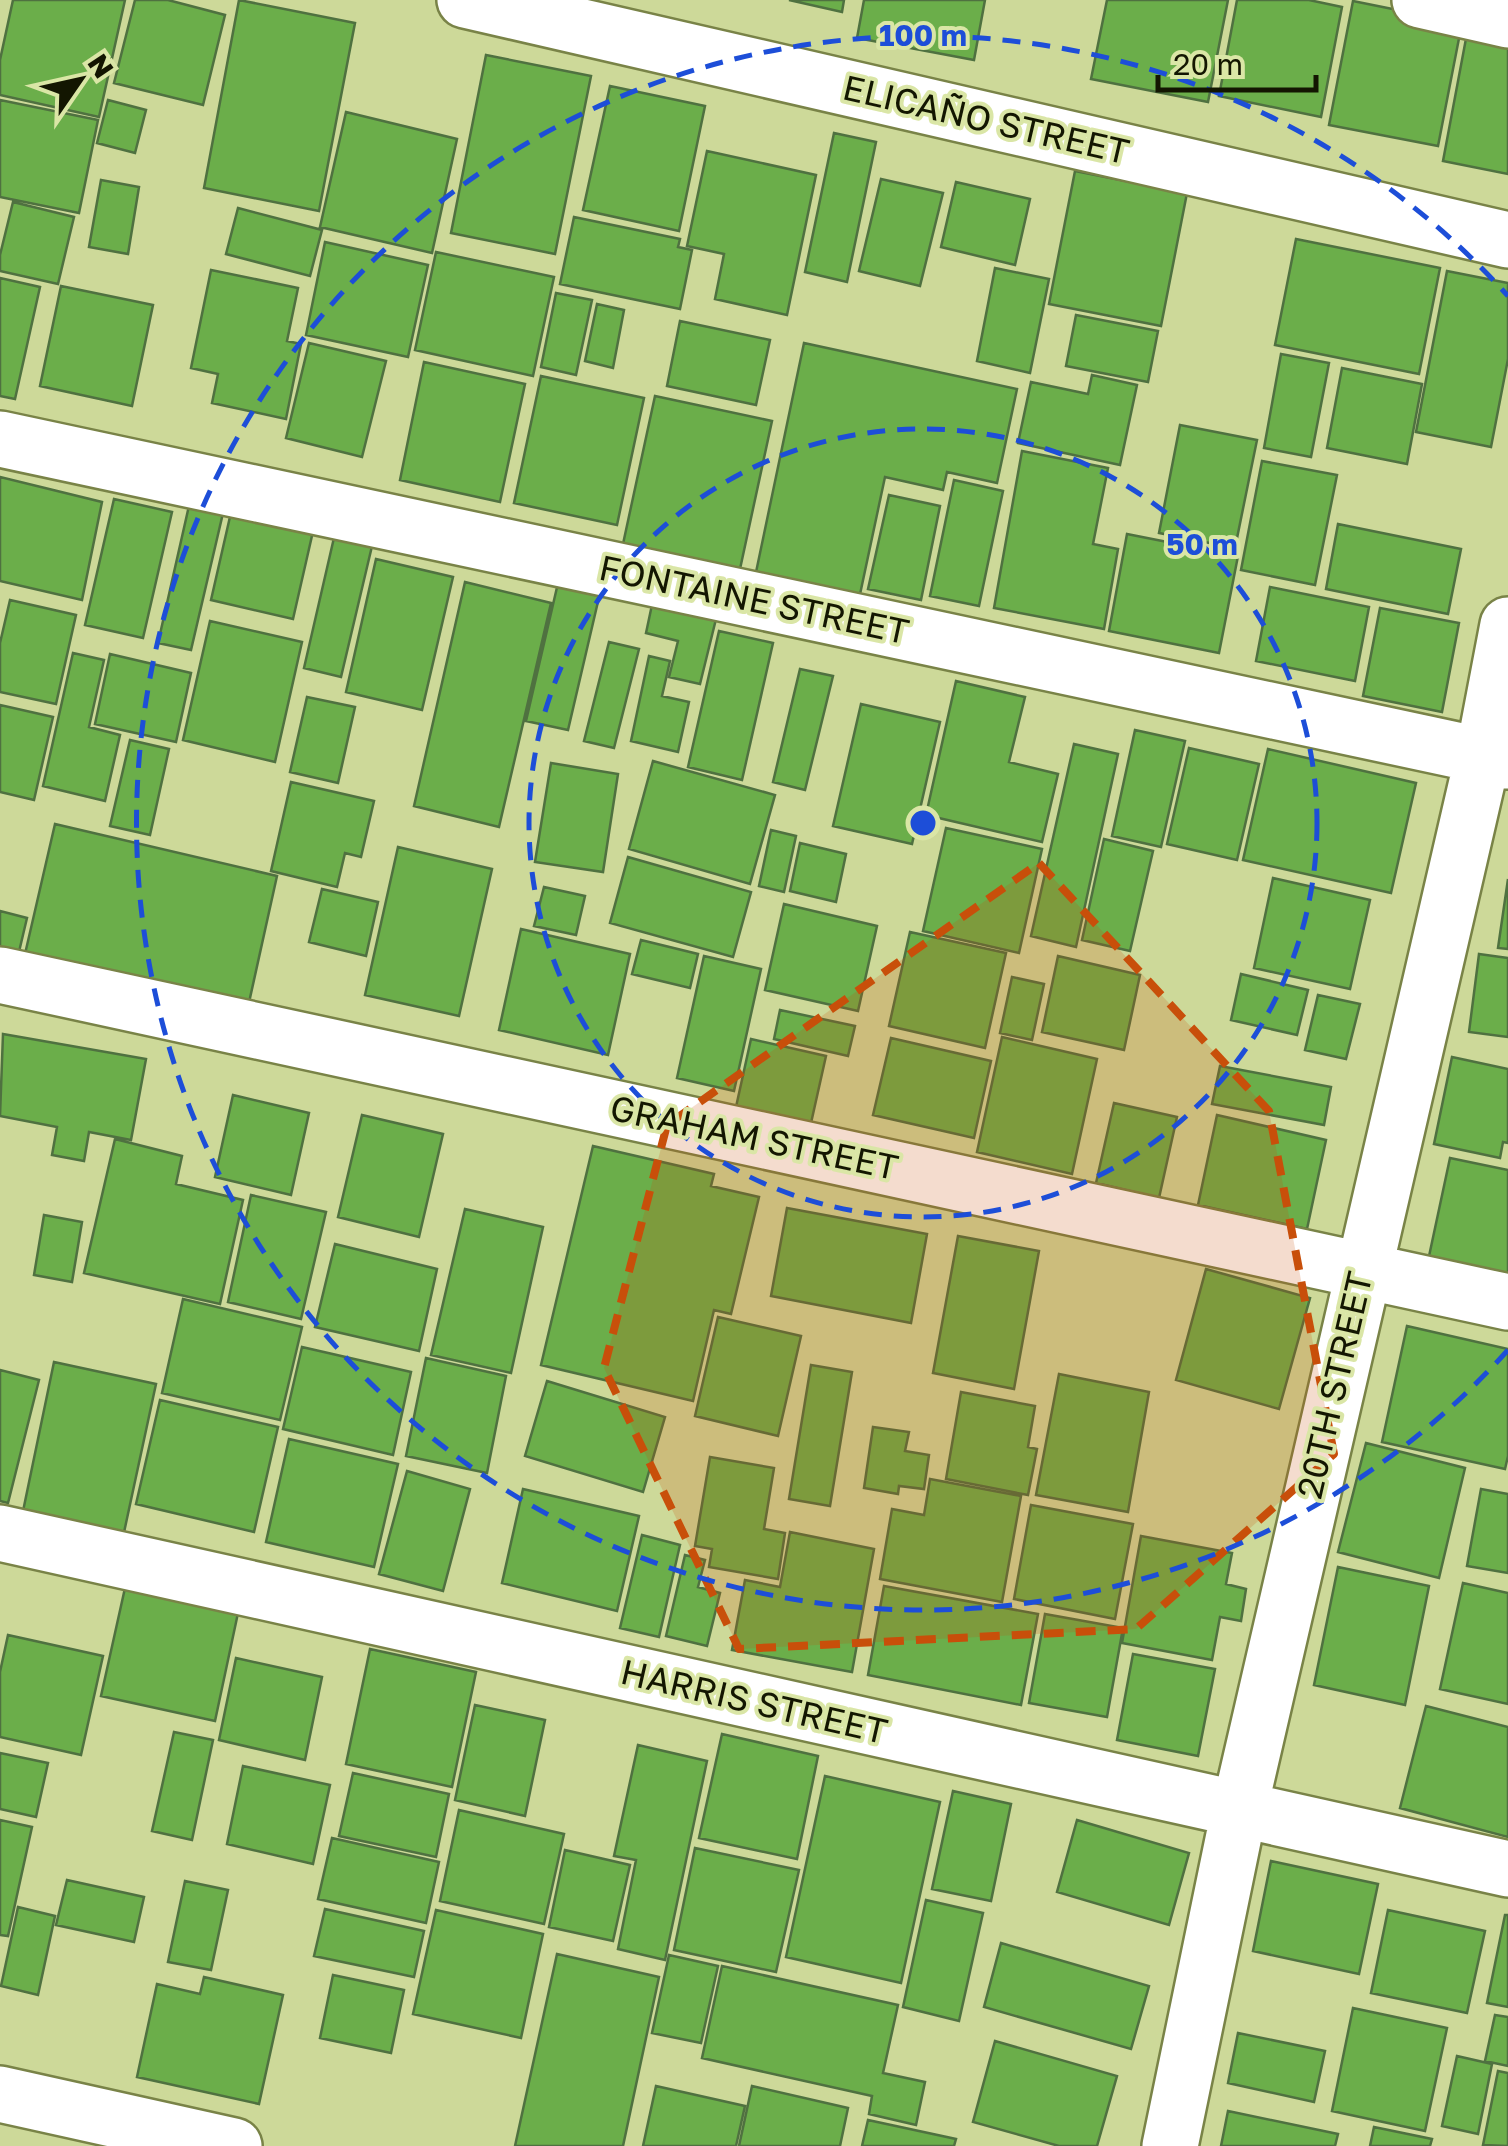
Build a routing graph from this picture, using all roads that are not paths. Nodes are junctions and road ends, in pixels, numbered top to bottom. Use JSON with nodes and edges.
{"nodes":[{"id":1,"x":1420,"y":0,"type":"edge"},
{"id":2,"x":484,"y":2,"type":"edge"},
{"id":3,"x":1508,"y":20,"type":"edge"},
{"id":4,"x":1508,"y":240,"type":"edge"},
{"id":5,"x":0,"y":439,"type":"edge"},
{"id":6,"x":1508,"y":625,"type":"edge"},
{"id":7,"x":1496,"y":758,"type":"edge"},
{"id":8,"x":0,"y":975,"type":"edge"},
{"id":9,"x":1361,"y":1270,"type":"junction"},
{"id":10,"x":1508,"y":1302,"type":"edge"},
{"id":11,"x":0,"y":1532,"type":"edge"},
{"id":12,"x":1238,"y":1811,"type":"junction"},
{"id":13,"x":1508,"y":1869,"type":"edge"},
{"id":14,"x":0,"y":2094,"type":"edge"},
{"id":15,"x":234,"y":2146,"type":"edge"},
{"id":16,"x":1170,"y":2146,"type":"edge"}],
"edges":[{"from":1,"to":3,"type":"street"},
{"from":2,"to":4,"type":"street","name":"ELICAÑO STREET"},
{"from":5,"to":7,"type":"street","name":"FONTAINE STREET"},
{"from":6,"to":7,"type":"street","name":"20TH STREET"},
{"from":7,"to":9,"type":"street","name":"20TH STREET"},
{"from":8,"to":9,"type":"street","name":"GRAHAM STREET"},
{"from":9,"to":10,"type":"street","name":"GRAHAM STREET"},
{"from":9,"to":12,"type":"street","name":"20TH STREET"},
{"from":11,"to":12,"type":"street","name":"HARRIS STREET"},
{"from":12,"to":13,"type":"street","name":"HARRIS STREET"},
{"from":12,"to":16,"type":"street","name":"20TH STREET"},
{"from":14,"to":15,"type":"street"}]}
